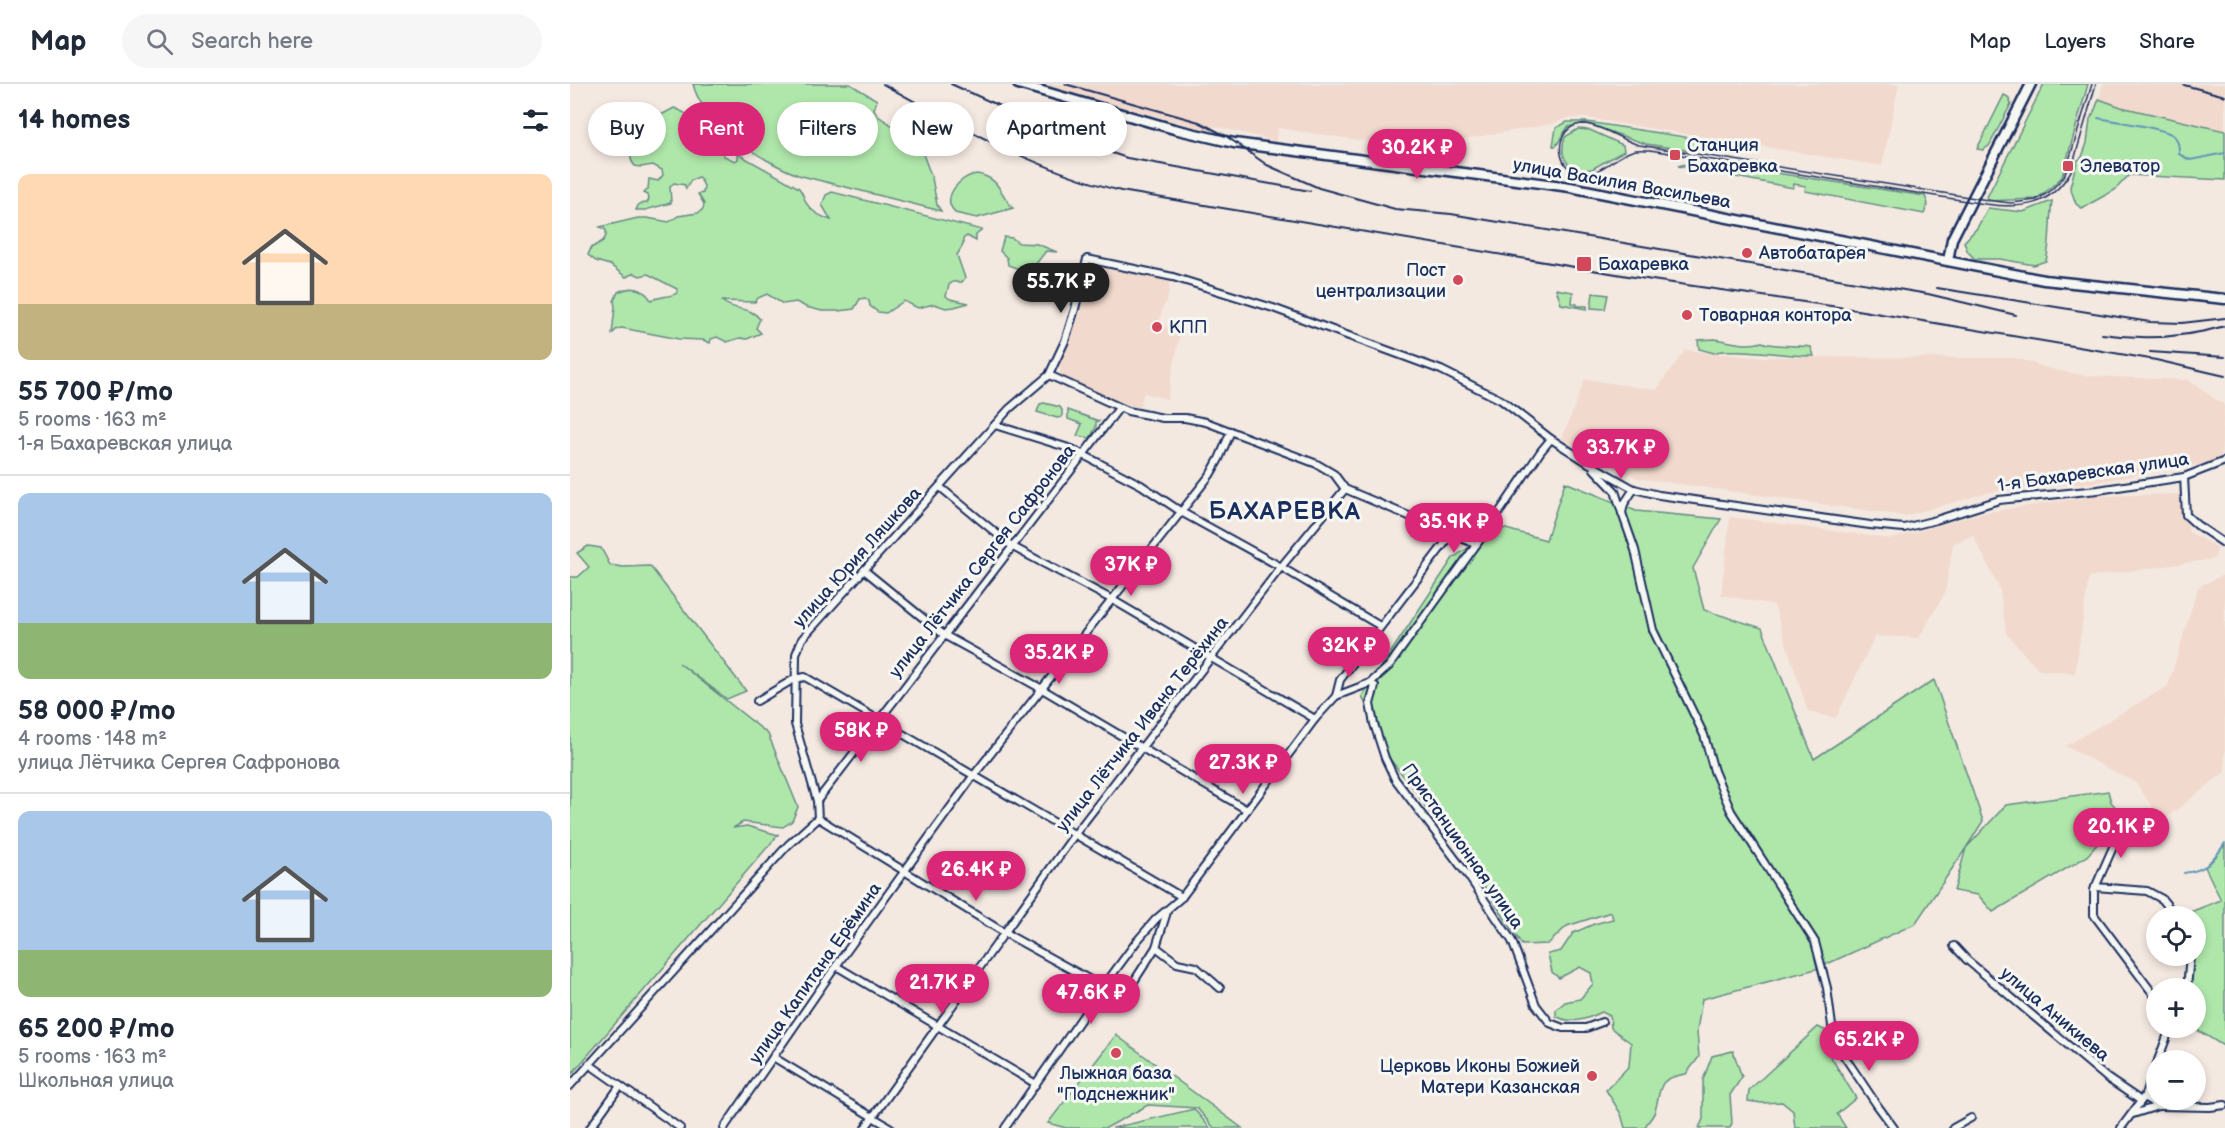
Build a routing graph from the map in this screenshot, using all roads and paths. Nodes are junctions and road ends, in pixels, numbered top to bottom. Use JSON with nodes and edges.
{"nodes":[{"id":1,"x":1017,"y":84,"type":"edge"},
{"id":2,"x":2031,"y":84,"type":"edge"},
{"id":3,"x":1948,"y":261,"type":"junction"},
{"id":4,"x":2225,"y":299,"type":"edge"},
{"id":5,"x":1049,"y":375,"type":"junction"},
{"id":6,"x":1119,"y":408,"type":"junction"},
{"id":7,"x":995,"y":425,"type":"junction"},
{"id":8,"x":1231,"y":431,"type":"junction"},
{"id":9,"x":1551,"y":439,"type":"junction"},
{"id":10,"x":1084,"y":455,"type":"junction"},
{"id":11,"x":2225,"y":461,"type":"edge"},
{"id":12,"x":1590,"y":464,"type":"junction"},
{"id":13,"x":2184,"y":477,"type":"junction"},
{"id":14,"x":940,"y":487,"type":"junction"},
{"id":15,"x":1345,"y":489,"type":"junction"},
{"id":16,"x":1634,"y":489,"type":"junction"},
{"id":17,"x":1183,"y":513,"type":"junction"},
{"id":18,"x":1622,"y":513,"type":"junction"},
{"id":19,"x":1451,"y":534,"type":"junction"},
{"id":20,"x":1475,"y":544,"type":"junction"},
{"id":21,"x":2225,"y":544,"type":"edge"},
{"id":22,"x":1013,"y":547,"type":"junction"},
{"id":23,"x":1281,"y":567,"type":"junction"},
{"id":24,"x":864,"y":570,"type":"junction"},
{"id":25,"x":1111,"y":599,"type":"junction"},
{"id":26,"x":1380,"y":626,"type":"junction"},
{"id":27,"x":944,"y":635,"type":"junction"},
{"id":28,"x":1212,"y":659,"type":"junction"},
{"id":29,"x":795,"y":679,"type":"junction"},
{"id":30,"x":1370,"y":683,"type":"junction"},
{"id":31,"x":1042,"y":689,"type":"junction"},
{"id":32,"x":1336,"y":696,"type":"junction"},
{"id":33,"x":757,"y":701,"type":"dead end"},
{"id":34,"x":878,"y":719,"type":"junction"},
{"id":35,"x":1315,"y":719,"type":"junction"},
{"id":36,"x":1143,"y":748,"type":"junction"},
{"id":37,"x":974,"y":775,"type":"junction"},
{"id":38,"x":818,"y":801,"type":"junction"},
{"id":39,"x":1247,"y":810,"type":"junction"},
{"id":40,"x":818,"y":818,"type":"junction"},
{"id":41,"x":2125,"y":820,"type":"dead end"},
{"id":42,"x":1075,"y":834,"type":"junction"},
{"id":43,"x":905,"y":873,"type":"junction"},
{"id":44,"x":2095,"y":887,"type":"junction"},
{"id":45,"x":1182,"y":897,"type":"junction"},
{"id":46,"x":2168,"y":906,"type":"edge"},
{"id":47,"x":1167,"y":911,"type":"junction"},
{"id":48,"x":1005,"y":933,"type":"junction"},
{"id":49,"x":1954,"y":946,"type":"dead end"},
{"id":50,"x":1156,"y":947,"type":"junction"},
{"id":51,"x":836,"y":966,"type":"junction"},
{"id":52,"x":2146,"y":984,"type":"edge"},
{"id":53,"x":1102,"y":987,"type":"junction"},
{"id":54,"x":1220,"y":988,"type":"dead end"},
{"id":55,"x":1602,"y":1023,"type":"dead end"},
{"id":56,"x":937,"y":1026,"type":"junction"},
{"id":57,"x":773,"y":1057,"type":"junction"},
{"id":58,"x":589,"y":1064,"type":"junction"},
{"id":59,"x":1036,"y":1084,"type":"junction"},
{"id":60,"x":570,"y":1086,"type":"edge"},
{"id":61,"x":620,"y":1086,"type":"junction"},
{"id":62,"x":2146,"y":1090,"type":"edge"},
{"id":63,"x":2142,"y":1099,"type":"junction"},
{"id":64,"x":2146,"y":1101,"type":"edge"},
{"id":65,"x":2225,"y":1105,"type":"edge"},
{"id":66,"x":2206,"y":1107,"type":"edge"},
{"id":67,"x":2146,"y":1110,"type":"edge"},
{"id":68,"x":2131,"y":1114,"type":"junction"},
{"id":69,"x":873,"y":1117,"type":"junction"},
{"id":70,"x":1971,"y":1118,"type":"dead end"},
{"id":71,"x":590,"y":1128,"type":"edge"},
{"id":72,"x":680,"y":1128,"type":"edge"},
{"id":73,"x":724,"y":1128,"type":"edge"},
{"id":74,"x":865,"y":1128,"type":"edge"},
{"id":75,"x":891,"y":1128,"type":"edge"},
{"id":76,"x":1005,"y":1128,"type":"edge"},
{"id":77,"x":1894,"y":1128,"type":"edge"},
{"id":78,"x":1953,"y":1128,"type":"edge"},
{"id":79,"x":2121,"y":1128,"type":"edge"}],
"edges":[{"from":1,"to":3,"type":"main road","name":"улица Василия Васильева"},
{"from":2,"to":3,"type":"main road"},
{"from":3,"to":4,"type":"main road","name":"улица Василия Васильева"},
{"from":5,"to":6,"type":"street"},
{"from":5,"to":7,"type":"street","name":"улица Юрия Ляшкова"},
{"from":5,"to":9,"type":"street","name":"1-я Бахаревская улица"},
{"from":6,"to":8,"type":"street"},
{"from":6,"to":10,"type":"street","name":"улица Лётчика Сергея Сафронова"},
{"from":7,"to":10,"type":"street"},
{"from":7,"to":14,"type":"street","name":"улица Юрия Ляшкова"},
{"from":8,"to":15,"type":"street"},
{"from":8,"to":17,"type":"street","name":"улица Капитана Ерёмина"},
{"from":9,"to":12,"type":"street","name":"1-я Бахаревская улица"},
{"from":9,"to":20,"type":"street"},
{"from":10,"to":17,"type":"street"},
{"from":10,"to":22,"type":"street","name":"улица Лётчика Сергея Сафронова"},
{"from":11,"to":13,"type":"street","name":"1-я Бахаревская улица"},
{"from":12,"to":16,"type":"street","name":"1-я Бахаревская улица"},
{"from":12,"to":18,"type":"street"},
{"from":13,"to":16,"type":"street","name":"1-я Бахаревская улица"},
{"from":13,"to":21,"type":"street"},
{"from":14,"to":22,"type":"street"},
{"from":14,"to":24,"type":"street","name":"улица Юрия Ляшкова"},
{"from":15,"to":19,"type":"street"},
{"from":15,"to":23,"type":"street","name":"улица Лётчика Ивана Терёхина"},
{"from":16,"to":18,"type":"street"},
{"from":17,"to":23,"type":"street"},
{"from":17,"to":25,"type":"street","name":"улица Капитана Ерёмина"},
{"from":18,"to":77,"type":"street"},
{"from":19,"to":20,"type":"street"},
{"from":19,"to":26,"type":"street"},
{"from":20,"to":30,"type":"street"},
{"from":22,"to":25,"type":"street"},
{"from":22,"to":27,"type":"street","name":"улица Лётчика Сергея Сафронова"},
{"from":23,"to":26,"type":"street"},
{"from":23,"to":28,"type":"street","name":"улица Лётчика Ивана Терёхина"},
{"from":24,"to":27,"type":"street"},
{"from":24,"to":29,"type":"street","name":"улица Юрия Ляшкова"},
{"from":25,"to":28,"type":"street"},
{"from":25,"to":31,"type":"street","name":"улица Капитана Ерёмина"},
{"from":26,"to":32,"type":"street"},
{"from":27,"to":31,"type":"street"},
{"from":27,"to":34,"type":"street","name":"улица Лётчика Сергея Сафронова"},
{"from":28,"to":35,"type":"street"},
{"from":28,"to":36,"type":"street","name":"улица Лётчика Ивана Терёхина"},
{"from":29,"to":33,"type":"street"},
{"from":29,"to":34,"type":"street"},
{"from":29,"to":38,"type":"street","name":"улица Юрия Ляшкова"},
{"from":30,"to":32,"type":"street"},
{"from":30,"to":55,"type":"street","name":"Пристанционная улица"},
{"from":31,"to":36,"type":"street"},
{"from":31,"to":37,"type":"street","name":"улица Капитана Ерёмина"},
{"from":32,"to":35,"type":"street"},
{"from":34,"to":37,"type":"street"},
{"from":34,"to":38,"type":"street","name":"улица Лётчика Сергея Сафронова"},
{"from":35,"to":39,"type":"street"},
{"from":36,"to":39,"type":"street"},
{"from":36,"to":42,"type":"street","name":"улица Лётчика Ивана Терёхина"},
{"from":37,"to":42,"type":"street"},
{"from":37,"to":43,"type":"street","name":"улица Капитана Ерёмина"},
{"from":38,"to":40,"type":"street"},
{"from":39,"to":45,"type":"street"},
{"from":40,"to":43,"type":"street"},
{"from":40,"to":58,"type":"street"},
{"from":41,"to":44,"type":"street"},
{"from":42,"to":45,"type":"street"},
{"from":42,"to":48,"type":"street","name":"улица Лётчика Ивана Терёхина"},
{"from":43,"to":48,"type":"street"},
{"from":43,"to":51,"type":"street","name":"улица Капитана Ерёмина"},
{"from":44,"to":46,"type":"street"},
{"from":44,"to":52,"type":"street"},
{"from":45,"to":47,"type":"street"},
{"from":47,"to":50,"type":"street"},
{"from":47,"to":53,"type":"street"},
{"from":48,"to":53,"type":"street"},
{"from":48,"to":56,"type":"street","name":"улица Лётчика Ивана Терёхина"},
{"from":49,"to":63,"type":"street","name":"улица Аникиева"},
{"from":50,"to":53,"type":"street"},
{"from":50,"to":54,"type":"street"},
{"from":51,"to":56,"type":"street"},
{"from":51,"to":57,"type":"street","name":"улица Капитана Ерёмина"},
{"from":53,"to":59,"type":"street"},
{"from":56,"to":59,"type":"street"},
{"from":56,"to":69,"type":"street","name":"улица Лётчика Ивана Терёхина"},
{"from":57,"to":69,"type":"street"},
{"from":57,"to":73,"type":"street","name":"улица Капитана Ерёмина"},
{"from":58,"to":60,"type":"street"},
{"from":58,"to":61,"type":"street"},
{"from":59,"to":76,"type":"street"},
{"from":61,"to":71,"type":"street"},
{"from":61,"to":72,"type":"street"},
{"from":62,"to":63,"type":"street"},
{"from":63,"to":64,"type":"street","name":"улица Аникиева"},
{"from":63,"to":68,"type":"street"},
{"from":65,"to":66,"type":"street"},
{"from":67,"to":68,"type":"street"},
{"from":68,"to":79,"type":"street"},
{"from":69,"to":74,"type":"street","name":"улица Лётчика Ивана Терёхина"},
{"from":69,"to":75,"type":"street"},
{"from":70,"to":78,"type":"street"}]}
